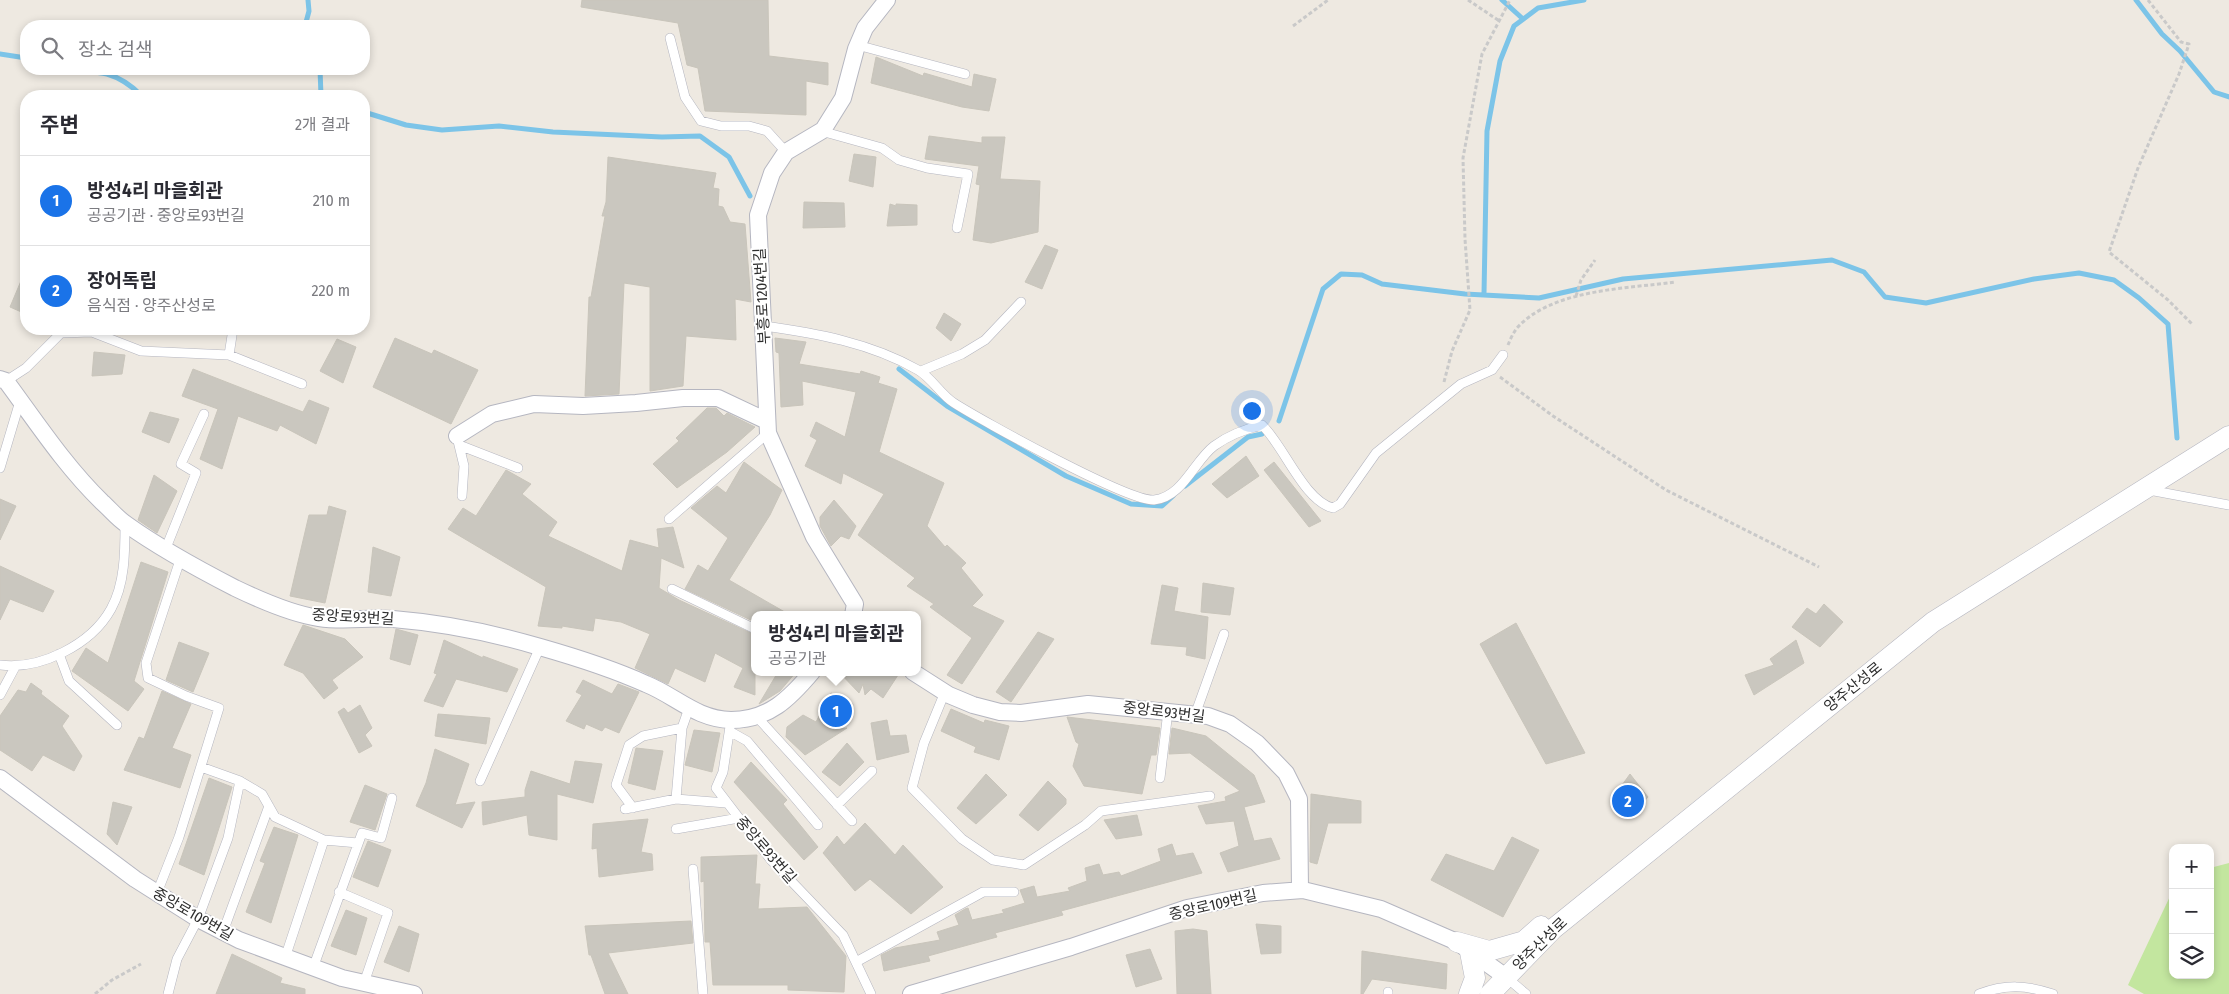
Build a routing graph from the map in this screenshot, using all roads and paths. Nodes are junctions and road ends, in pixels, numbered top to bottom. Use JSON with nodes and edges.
{"nodes":[{"id":1,"x":887,"y":0,"type":"edge"},
{"id":2,"x":1328,"y":0,"type":"edge"},
{"id":3,"x":1468,"y":0,"type":"edge"},
{"id":4,"x":1510,"y":0,"type":"edge"},
{"id":5,"x":2148,"y":0,"type":"edge"},
{"id":6,"x":1498,"y":20,"type":"junction"},
{"id":7,"x":1294,"y":26,"type":"dead end"},
{"id":8,"x":670,"y":38,"type":"dead end"},
{"id":9,"x":857,"y":45,"type":"junction"},
{"id":10,"x":965,"y":74,"type":"dead end"},
{"id":11,"x":821,"y":131,"type":"junction"},
{"id":12,"x":786,"y":152,"type":"junction"},
{"id":13,"x":958,"y":228,"type":"dead end"},
{"id":14,"x":1595,"y":260,"type":"dead end"},
{"id":15,"x":1675,"y":282,"type":"dead end"},
{"id":16,"x":1577,"y":296,"type":"junction"},
{"id":17,"x":1021,"y":302,"type":"dead end"},
{"id":18,"x":2193,"y":325,"type":"dead end"},
{"id":19,"x":763,"y":326,"type":"junction"},
{"id":20,"x":57,"y":335,"type":"edge"},
{"id":21,"x":100,"y":335,"type":"edge"},
{"id":22,"x":231,"y":335,"type":"edge"},
{"id":23,"x":229,"y":355,"type":"junction"},
{"id":24,"x":1503,"y":355,"type":"joint"},
{"id":25,"x":1492,"y":370,"type":"junction"},
{"id":26,"x":920,"y":371,"type":"junction"},
{"id":27,"x":3,"y":380,"type":"edge"},
{"id":28,"x":302,"y":384,"type":"dead end"},
{"id":29,"x":1440,"y":400,"type":"junction"},
{"id":30,"x":20,"y":401,"type":"junction"},
{"id":31,"x":204,"y":414,"type":"dead end"},
{"id":32,"x":768,"y":427,"type":"junction"},
{"id":33,"x":2229,"y":436,"type":"edge"},
{"id":34,"x":458,"y":440,"type":"junction"},
{"id":35,"x":0,"y":468,"type":"edge"},
{"id":36,"x":518,"y":468,"type":"dead end"},
{"id":37,"x":2144,"y":489,"type":"junction"},
{"id":38,"x":462,"y":496,"type":"dead end"},
{"id":39,"x":2229,"y":505,"type":"edge"},
{"id":40,"x":669,"y":519,"type":"dead end"},
{"id":41,"x":125,"y":524,"type":"junction"},
{"id":42,"x":166,"y":548,"type":"junction"},
{"id":43,"x":181,"y":557,"type":"junction"},
{"id":44,"x":1819,"y":567,"type":"dead end"},
{"id":45,"x":672,"y":589,"type":"dead end"},
{"id":46,"x":854,"y":611,"type":"edge"},
{"id":47,"x":751,"y":626,"type":"edge"},
{"id":48,"x":1224,"y":634,"type":"dead end"},
{"id":49,"x":540,"y":647,"type":"junction"},
{"id":50,"x":59,"y":654,"type":"junction"},
{"id":51,"x":0,"y":665,"type":"edge"},
{"id":52,"x":15,"y":667,"type":"junction"},
{"id":53,"x":808,"y":676,"type":"edge"},
{"id":54,"x":919,"y":676,"type":"edge"},
{"id":55,"x":945,"y":692,"type":"junction"},
{"id":56,"x":0,"y":695,"type":"edge"},
{"id":57,"x":689,"y":708,"type":"junction"},
{"id":58,"x":1168,"y":711,"type":"junction"},
{"id":59,"x":1195,"y":715,"type":"junction"},
{"id":60,"x":757,"y":717,"type":"junction"},
{"id":61,"x":117,"y":725,"type":"dead end"},
{"id":62,"x":731,"y":726,"type":"junction"},
{"id":63,"x":682,"y":728,"type":"junction"},
{"id":64,"x":201,"y":767,"type":"junction"},
{"id":65,"x":872,"y":772,"type":"dead end"},
{"id":66,"x":0,"y":778,"type":"edge"},
{"id":67,"x":1160,"y":778,"type":"dead end"},
{"id":68,"x":240,"y":781,"type":"junction"},
{"id":69,"x":480,"y":781,"type":"dead end"},
{"id":70,"x":1210,"y":796,"type":"dead end"},
{"id":71,"x":392,"y":798,"type":"dead end"},
{"id":72,"x":676,"y":799,"type":"junction"},
{"id":73,"x":726,"y":803,"type":"junction"},
{"id":74,"x":837,"y":805,"type":"junction"},
{"id":75,"x":269,"y":806,"type":"junction"},
{"id":76,"x":739,"y":818,"type":"junction"},
{"id":77,"x":852,"y":821,"type":"dead end"},
{"id":78,"x":818,"y":825,"type":"dead end"},
{"id":79,"x":676,"y":829,"type":"dead end"},
{"id":80,"x":324,"y":840,"type":"junction"},
{"id":81,"x":358,"y":843,"type":"junction"},
{"id":82,"x":693,"y":869,"type":"dead end"},
{"id":83,"x":1300,"y":890,"type":"junction"},
{"id":84,"x":339,"y":892,"type":"junction"},
{"id":85,"x":1014,"y":892,"type":"dead end"},
{"id":86,"x":1598,"y":892,"type":"junction"},
{"id":87,"x":157,"y":893,"type":"junction"},
{"id":88,"x":198,"y":919,"type":"junction"},
{"id":89,"x":223,"y":932,"type":"junction"},
{"id":90,"x":1463,"y":947,"type":"junction"},
{"id":91,"x":285,"y":958,"type":"junction"},
{"id":92,"x":856,"y":962,"type":"junction"},
{"id":93,"x":141,"y":964,"type":"dead end"},
{"id":94,"x":313,"y":968,"type":"junction"},
{"id":95,"x":1506,"y":977,"type":"junction"},
{"id":96,"x":364,"y":983,"type":"junction"},
{"id":97,"x":405,"y":993,"type":"edge"},
{"id":98,"x":94,"y":994,"type":"edge"},
{"id":99,"x":168,"y":994,"type":"edge"},
{"id":100,"x":703,"y":994,"type":"edge"},
{"id":101,"x":871,"y":994,"type":"edge"},
{"id":102,"x":911,"y":994,"type":"edge"},
{"id":103,"x":1469,"y":994,"type":"edge"},
{"id":104,"x":1490,"y":994,"type":"edge"},
{"id":105,"x":1526,"y":994,"type":"edge"},
{"id":106,"x":1979,"y":994,"type":"edge"},
{"id":107,"x":2053,"y":994,"type":"edge"}],
"edges":[{"from":1,"to":9,"type":"street","name":"부흥로1204번길"},
{"from":2,"to":7,"type":"path"},
{"from":3,"to":6,"type":"path"},
{"from":4,"to":6,"type":"path"},
{"from":5,"to":18,"type":"path"},
{"from":6,"to":29,"type":"path"},
{"from":8,"to":12,"type":"lane"},
{"from":9,"to":10,"type":"lane"},
{"from":9,"to":11,"type":"street","name":"부흥로1204번길"},
{"from":11,"to":12,"type":"street","name":"부흥로1204번길"},
{"from":11,"to":13,"type":"lane"},
{"from":12,"to":19,"type":"street","name":"부흥로1204번길"},
{"from":14,"to":16,"type":"path"},
{"from":15,"to":16,"type":"path"},
{"from":16,"to":24,"type":"path"},
{"from":17,"to":26,"type":"lane"},
{"from":19,"to":26,"type":"lane"},
{"from":19,"to":32,"type":"street","name":"부흥로1204번길"},
{"from":20,"to":27,"type":"lane"},
{"from":21,"to":23,"type":"lane"},
{"from":22,"to":23,"type":"lane"},
{"from":23,"to":28,"type":"lane"},
{"from":24,"to":25,"type":"lane"},
{"from":25,"to":29,"type":"lane"},
{"from":25,"to":44,"type":"path"},
{"from":26,"to":29,"type":"lane"},
{"from":27,"to":30,"type":"street","name":"중앙로93번길"},
{"from":30,"to":35,"type":"lane"},
{"from":30,"to":41,"type":"street","name":"중앙로93번길"},
{"from":31,"to":42,"type":"lane"},
{"from":32,"to":34,"type":"street"},
{"from":32,"to":40,"type":"lane"},
{"from":32,"to":46,"type":"street","name":"부흥로1204번길"},
{"from":33,"to":37,"type":"street","name":"양주산성로"},
{"from":34,"to":36,"type":"lane"},
{"from":34,"to":38,"type":"lane"},
{"from":37,"to":39,"type":"lane"},
{"from":37,"to":86,"type":"street","name":"양주산성로"},
{"from":41,"to":42,"type":"street","name":"중앙로93번길"},
{"from":41,"to":50,"type":"lane"},
{"from":42,"to":43,"type":"street","name":"중앙로93번길"},
{"from":43,"to":49,"type":"street","name":"중앙로93번길"},
{"from":43,"to":64,"type":"lane"},
{"from":45,"to":47,"type":"lane"},
{"from":48,"to":59,"type":"lane"},
{"from":49,"to":57,"type":"street","name":"중앙로93번길"},
{"from":49,"to":69,"type":"lane"},
{"from":50,"to":52,"type":"lane"},
{"from":50,"to":61,"type":"lane"},
{"from":51,"to":52,"type":"lane"},
{"from":52,"to":56,"type":"lane"},
{"from":53,"to":60,"type":"street","name":"중앙로93번길"},
{"from":54,"to":55,"type":"street","name":"중앙로93번길"},
{"from":55,"to":58,"type":"street","name":"중앙로93번길"},
{"from":55,"to":70,"type":"lane"},
{"from":57,"to":62,"type":"street","name":"중앙로93번길"},
{"from":57,"to":63,"type":"lane"},
{"from":58,"to":59,"type":"street","name":"중앙로93번길"},
{"from":58,"to":67,"type":"lane"},
{"from":59,"to":83,"type":"street","name":"중앙로93번길"},
{"from":60,"to":62,"type":"street","name":"중앙로93번길"},
{"from":60,"to":74,"type":"lane"},
{"from":62,"to":73,"type":"lane","name":"중앙로93번길"},
{"from":62,"to":78,"type":"lane"},
{"from":63,"to":72,"type":"lane"},
{"from":63,"to":72,"type":"lane"},
{"from":64,"to":68,"type":"lane"},
{"from":64,"to":87,"type":"lane"},
{"from":65,"to":74,"type":"lane"},
{"from":66,"to":87,"type":"street","name":"중앙로109번길"},
{"from":68,"to":75,"type":"lane"},
{"from":68,"to":88,"type":"lane"},
{"from":71,"to":81,"type":"lane"},
{"from":72,"to":73,"type":"lane"},
{"from":73,"to":76,"type":"lane","name":"중앙로93번길"},
{"from":74,"to":77,"type":"lane"},
{"from":75,"to":80,"type":"lane"},
{"from":75,"to":89,"type":"lane"},
{"from":76,"to":79,"type":"lane"},
{"from":76,"to":92,"type":"lane","name":"중앙로93번길"},
{"from":80,"to":81,"type":"lane"},
{"from":80,"to":91,"type":"lane"},
{"from":81,"to":84,"type":"lane"},
{"from":82,"to":100,"type":"lane"},
{"from":83,"to":90,"type":"street","name":"중앙로109번길"},
{"from":83,"to":102,"type":"street","name":"중앙로109번길"},
{"from":84,"to":94,"type":"lane"},
{"from":84,"to":96,"type":"lane"},
{"from":85,"to":92,"type":"lane"},
{"from":86,"to":90,"type":"street"},
{"from":86,"to":95,"type":"street","name":"양주산성로"},
{"from":87,"to":88,"type":"street","name":"중앙로109번길"},
{"from":88,"to":89,"type":"street","name":"중앙로109번길"},
{"from":88,"to":99,"type":"lane"},
{"from":89,"to":91,"type":"street","name":"중앙로109번길"},
{"from":90,"to":95,"type":"street","name":"중앙로109번길"},
{"from":90,"to":103,"type":"street"},
{"from":91,"to":94,"type":"street","name":"중앙로109번길"},
{"from":92,"to":101,"type":"lane","name":"중앙로93번길"},
{"from":93,"to":98,"type":"path"},
{"from":94,"to":96,"type":"street","name":"중앙로109번길"},
{"from":95,"to":104,"type":"street","name":"양주산성로"},
{"from":95,"to":105,"type":"lane","name":"양주산성로"},
{"from":96,"to":97,"type":"street","name":"중앙로109번길"},
{"from":106,"to":107,"type":"lane"}]}
